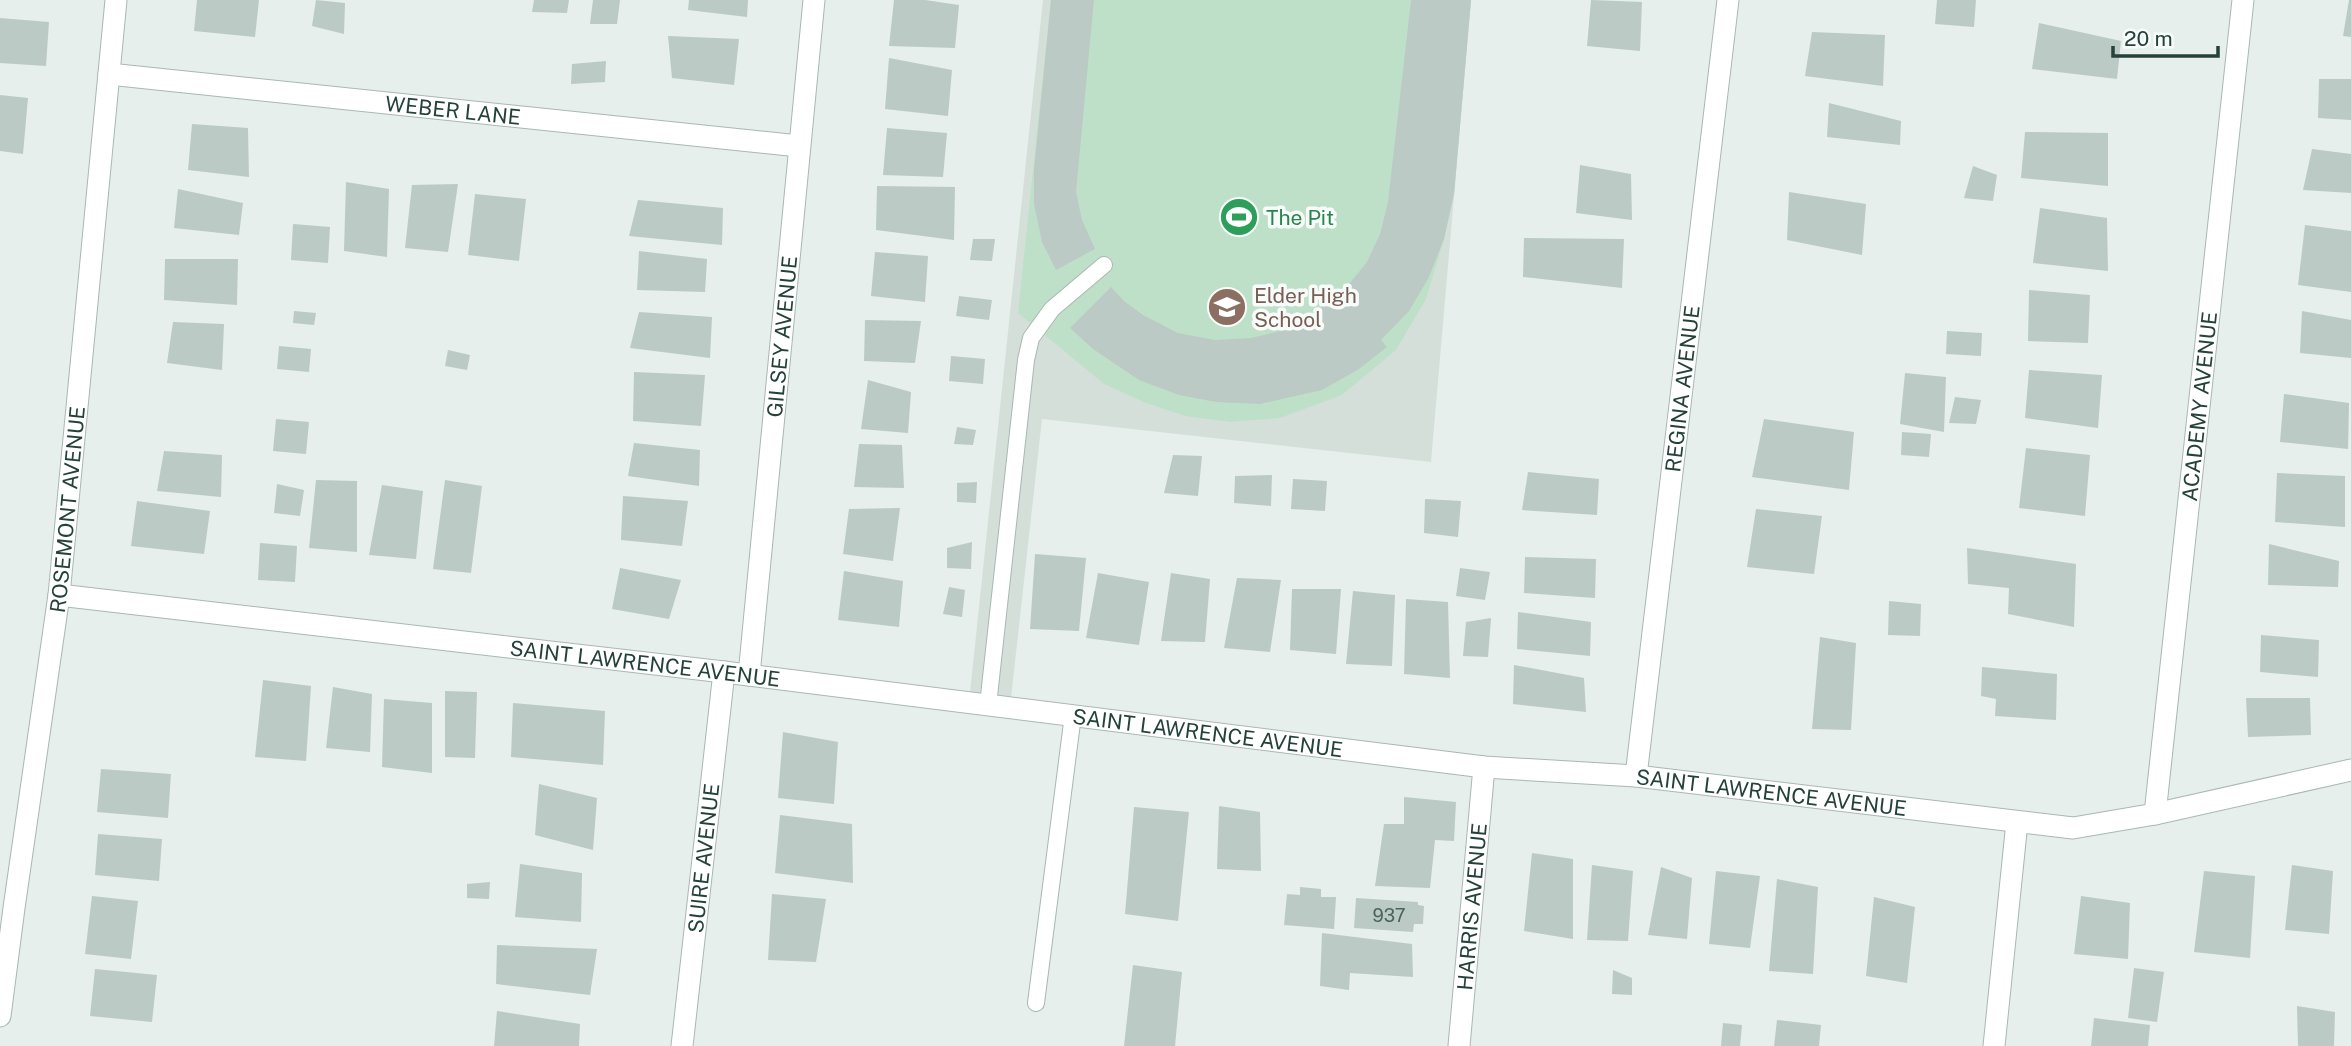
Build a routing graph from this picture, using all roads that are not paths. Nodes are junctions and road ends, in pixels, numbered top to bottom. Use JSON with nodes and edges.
{"nodes":[{"id":1,"x":116,"y":0,"type":"edge"},
{"id":2,"x":814,"y":0,"type":"edge"},
{"id":3,"x":1728,"y":0,"type":"edge"},
{"id":4,"x":2244,"y":0,"type":"edge"},
{"id":5,"x":109,"y":74,"type":"junction"},
{"id":6,"x":799,"y":146,"type":"junction"},
{"id":7,"x":1104,"y":265,"type":"dead end"},
{"id":8,"x":60,"y":595,"type":"junction"},
{"id":9,"x":724,"y":672,"type":"junction"},
{"id":10,"x":749,"y":675,"type":"junction"},
{"id":11,"x":988,"y":705,"type":"junction"},
{"id":12,"x":1073,"y":715,"type":"junction"},
{"id":13,"x":1484,"y":767,"type":"junction"},
{"id":14,"x":2351,"y":770,"type":"edge"},
{"id":15,"x":1636,"y":776,"type":"junction"},
{"id":16,"x":2155,"y":814,"type":"junction"},
{"id":17,"x":2017,"y":822,"type":"junction"},
{"id":18,"x":7,"y":907,"type":"edge"},
{"id":19,"x":1036,"y":1003,"type":"dead end"},
{"id":20,"x":0,"y":1016,"type":"edge"},
{"id":21,"x":682,"y":1046,"type":"edge"},
{"id":22,"x":1459,"y":1046,"type":"edge"},
{"id":23,"x":1994,"y":1046,"type":"edge"}],
"edges":[{"from":1,"to":5,"type":"street","name":"ROSEMONT AVENUE"},
{"from":2,"to":6,"type":"street","name":"GILSEY AVENUE"},
{"from":3,"to":15,"type":"street","name":"REGINA AVENUE"},
{"from":4,"to":16,"type":"street","name":"ACADEMY AVENUE"},
{"from":5,"to":6,"type":"street","name":"WEBER LANE"},
{"from":5,"to":8,"type":"street","name":"ROSEMONT AVENUE"},
{"from":6,"to":10,"type":"street","name":"GILSEY AVENUE"},
{"from":7,"to":11,"type":"lane"},
{"from":8,"to":9,"type":"street","name":"SAINT LAWRENCE AVENUE"},
{"from":8,"to":18,"type":"street","name":"ROSEMONT AVENUE"},
{"from":9,"to":10,"type":"street","name":"SAINT LAWRENCE AVENUE"},
{"from":9,"to":21,"type":"street","name":"SUIRE AVENUE"},
{"from":10,"to":11,"type":"street","name":"SAINT LAWRENCE AVENUE"},
{"from":11,"to":12,"type":"street","name":"SAINT LAWRENCE AVENUE"},
{"from":12,"to":13,"type":"street","name":"SAINT LAWRENCE AVENUE"},
{"from":12,"to":19,"type":"lane"},
{"from":13,"to":15,"type":"street","name":"SAINT LAWRENCE AVENUE"},
{"from":13,"to":22,"type":"street","name":"HARRIS AVENUE"},
{"from":14,"to":16,"type":"street","name":"SAINT LAWRENCE AVENUE"},
{"from":15,"to":17,"type":"street","name":"SAINT LAWRENCE AVENUE"},
{"from":16,"to":17,"type":"street","name":"SAINT LAWRENCE AVENUE"},
{"from":17,"to":23,"type":"street"},
{"from":18,"to":20,"type":"street","name":"ROSEMONT AVENUE"}]}
